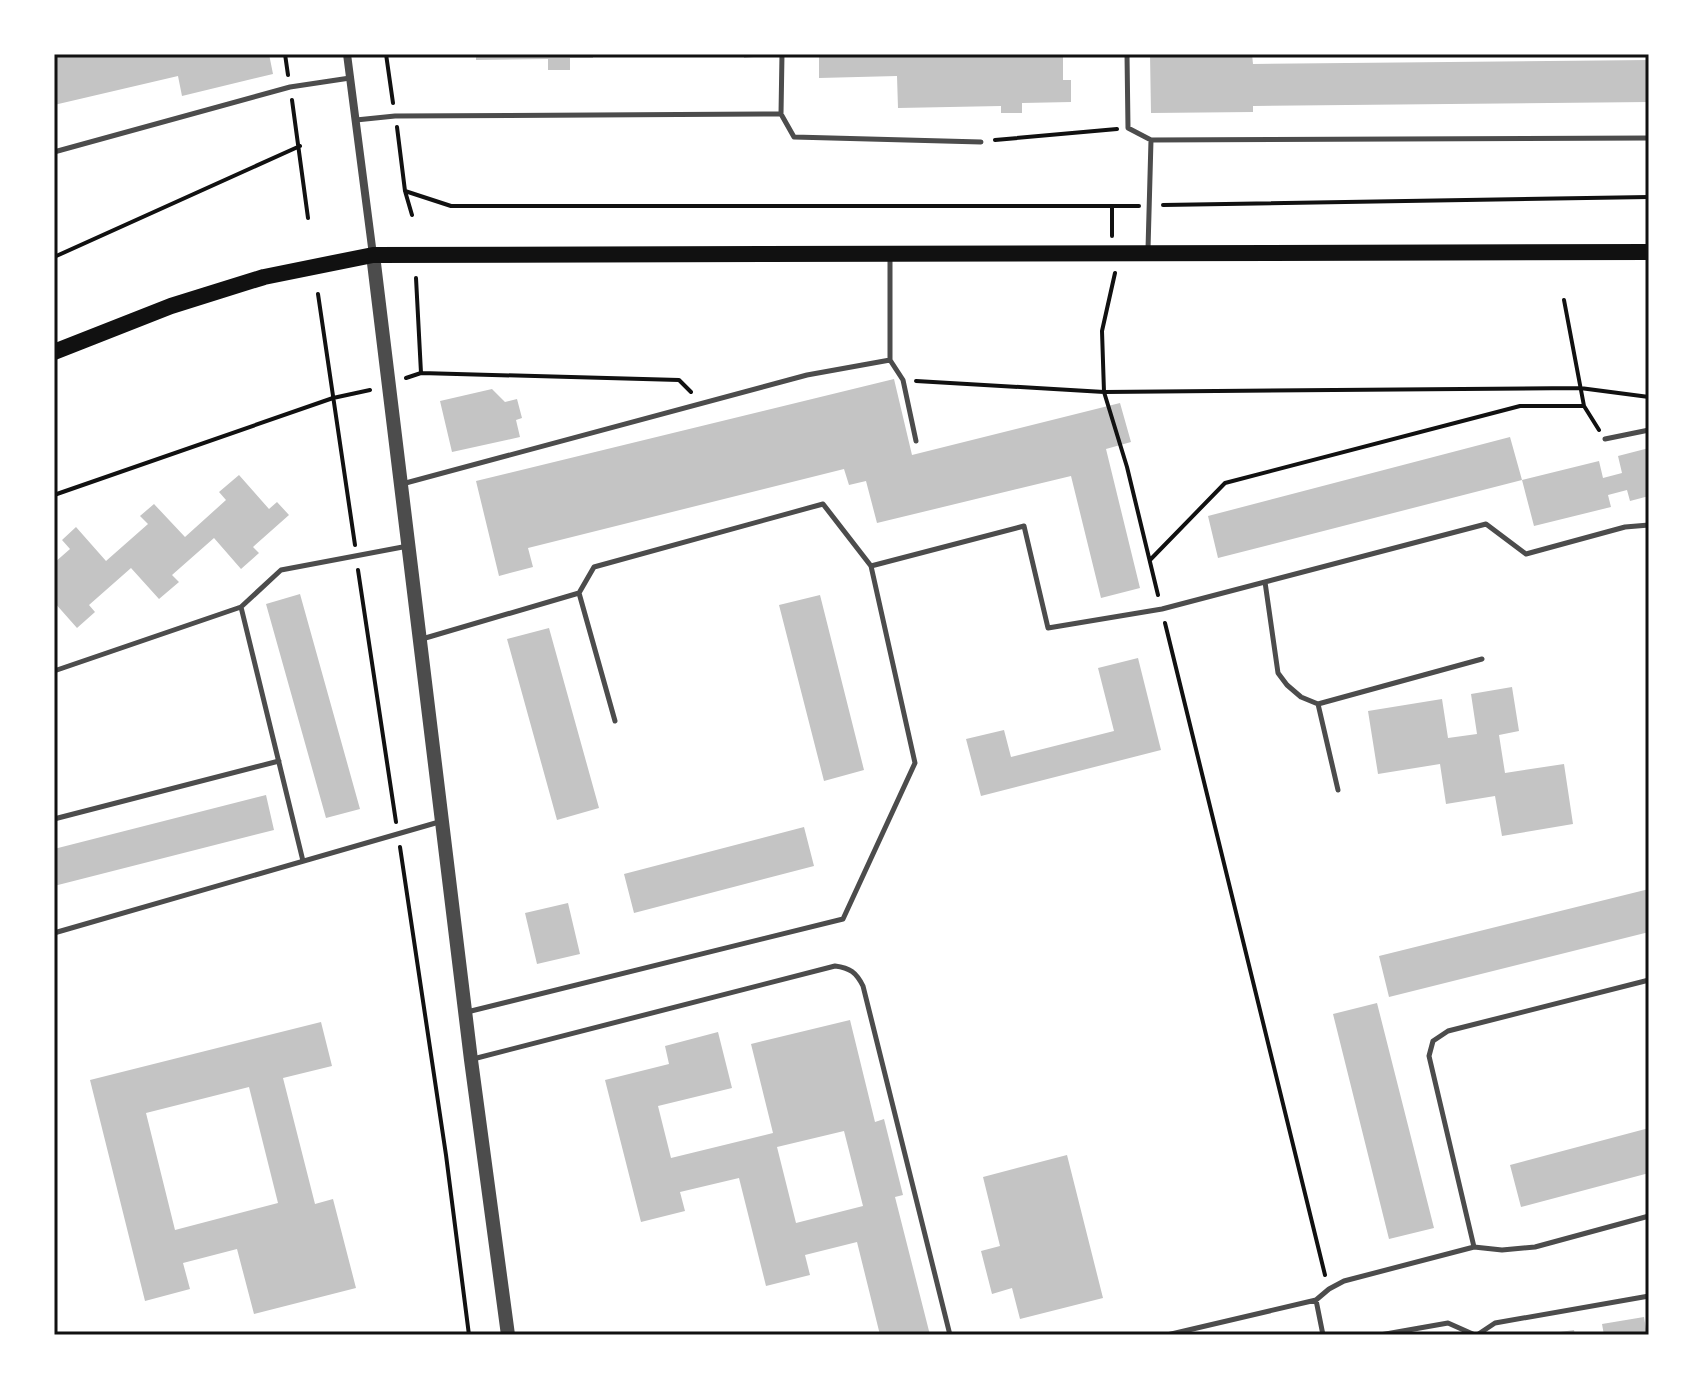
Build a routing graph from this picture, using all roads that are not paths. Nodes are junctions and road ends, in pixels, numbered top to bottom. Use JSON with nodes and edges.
{"nodes":[{"id":1,"x":347,"y":54,"type":"edge"},
{"id":2,"x":782,"y":54,"type":"edge"},
{"id":3,"x":1127,"y":54,"type":"edge"},
{"id":4,"x":350,"y":78,"type":"junction"},
{"id":5,"x":781,"y":114,"type":"junction"},
{"id":6,"x":356,"y":120,"type":"junction"},
{"id":7,"x":1649,"y":138,"type":"edge"},
{"id":8,"x":1151,"y":140,"type":"junction"},
{"id":9,"x":981,"y":142,"type":"road end"},
{"id":10,"x":54,"y":152,"type":"edge"},
{"id":11,"x":1649,"y":252,"type":"edge"},
{"id":12,"x":1148,"y":253,"type":"junction"},
{"id":13,"x":890,"y":254,"type":"junction"},
{"id":14,"x":373,"y":255,"type":"junction"},
{"id":15,"x":54,"y":352,"type":"edge"},
{"id":16,"x":890,"y":360,"type":"junction"},
{"id":17,"x":1649,"y":430,"type":"edge"},
{"id":18,"x":1605,"y":439,"type":"road end"},
{"id":19,"x":916,"y":441,"type":"dead end"},
{"id":20,"x":402,"y":484,"type":"junction"},
{"id":21,"x":1649,"y":525,"type":"edge"},
{"id":22,"x":409,"y":545,"type":"junction"},
{"id":23,"x":871,"y":566,"type":"junction"},
{"id":24,"x":1265,"y":582,"type":"junction"},
{"id":25,"x":579,"y":593,"type":"junction"},
{"id":26,"x":241,"y":607,"type":"junction"},
{"id":27,"x":420,"y":640,"type":"junction"},
{"id":28,"x":1482,"y":659,"type":"dead end"},
{"id":29,"x":54,"y":671,"type":"edge"},
{"id":30,"x":1318,"y":704,"type":"junction"},
{"id":31,"x":615,"y":721,"type":"dead end"},
{"id":32,"x":279,"y":761,"type":"junction"},
{"id":33,"x":1338,"y":790,"type":"dead end"},
{"id":34,"x":54,"y":819,"type":"edge"},
{"id":35,"x":444,"y":821,"type":"junction"},
{"id":36,"x":303,"y":861,"type":"junction"},
{"id":37,"x":54,"y":933,"type":"edge"},
{"id":38,"x":1649,"y":980,"type":"edge"},
{"id":39,"x":466,"y":1012,"type":"junction"},
{"id":40,"x":471,"y":1060,"type":"junction"},
{"id":41,"x":1649,"y":1216,"type":"edge"},
{"id":42,"x":1474,"y":1247,"type":"junction"},
{"id":43,"x":1649,"y":1296,"type":"edge"},
{"id":44,"x":1316,"y":1300,"type":"junction"},
{"id":45,"x":508,"y":1335,"type":"edge"},
{"id":46,"x":950,"y":1335,"type":"edge"},
{"id":47,"x":1167,"y":1335,"type":"edge"},
{"id":48,"x":1323,"y":1335,"type":"edge"},
{"id":49,"x":1380,"y":1335,"type":"edge"},
{"id":50,"x":1476,"y":1335,"type":"edge"}],
"edges":[{"from":1,"to":4,"type":"street"},
{"from":2,"to":5,"type":"lane"},
{"from":3,"to":8,"type":"lane"},
{"from":4,"to":6,"type":"street"},
{"from":4,"to":10,"type":"lane"},
{"from":5,"to":6,"type":"lane"},
{"from":5,"to":9,"type":"lane"},
{"from":6,"to":14,"type":"street"},
{"from":7,"to":8,"type":"lane"},
{"from":8,"to":12,"type":"lane"},
{"from":11,"to":12,"type":"main road"},
{"from":12,"to":13,"type":"main road"},
{"from":13,"to":14,"type":"main road"},
{"from":13,"to":16,"type":"lane"},
{"from":14,"to":15,"type":"main road"},
{"from":14,"to":20,"type":"street"},
{"from":16,"to":19,"type":"lane"},
{"from":16,"to":20,"type":"lane"},
{"from":17,"to":18,"type":"lane"},
{"from":20,"to":22,"type":"street"},
{"from":21,"to":24,"type":"lane"},
{"from":22,"to":26,"type":"lane"},
{"from":22,"to":27,"type":"street"},
{"from":23,"to":24,"type":"lane"},
{"from":23,"to":25,"type":"lane"},
{"from":23,"to":39,"type":"lane"},
{"from":24,"to":30,"type":"lane"},
{"from":25,"to":27,"type":"lane"},
{"from":25,"to":31,"type":"lane"},
{"from":26,"to":29,"type":"lane"},
{"from":26,"to":32,"type":"lane"},
{"from":27,"to":35,"type":"street"},
{"from":28,"to":30,"type":"lane"},
{"from":30,"to":33,"type":"lane"},
{"from":32,"to":34,"type":"lane"},
{"from":32,"to":36,"type":"lane"},
{"from":35,"to":36,"type":"lane"},
{"from":35,"to":39,"type":"street"},
{"from":36,"to":37,"type":"lane"},
{"from":38,"to":42,"type":"lane"},
{"from":39,"to":40,"type":"street"},
{"from":40,"to":45,"type":"street"},
{"from":40,"to":46,"type":"lane"},
{"from":41,"to":42,"type":"lane"},
{"from":42,"to":44,"type":"lane"},
{"from":43,"to":50,"type":"lane"},
{"from":44,"to":47,"type":"lane"},
{"from":44,"to":48,"type":"lane"},
{"from":49,"to":50,"type":"lane"}]}
